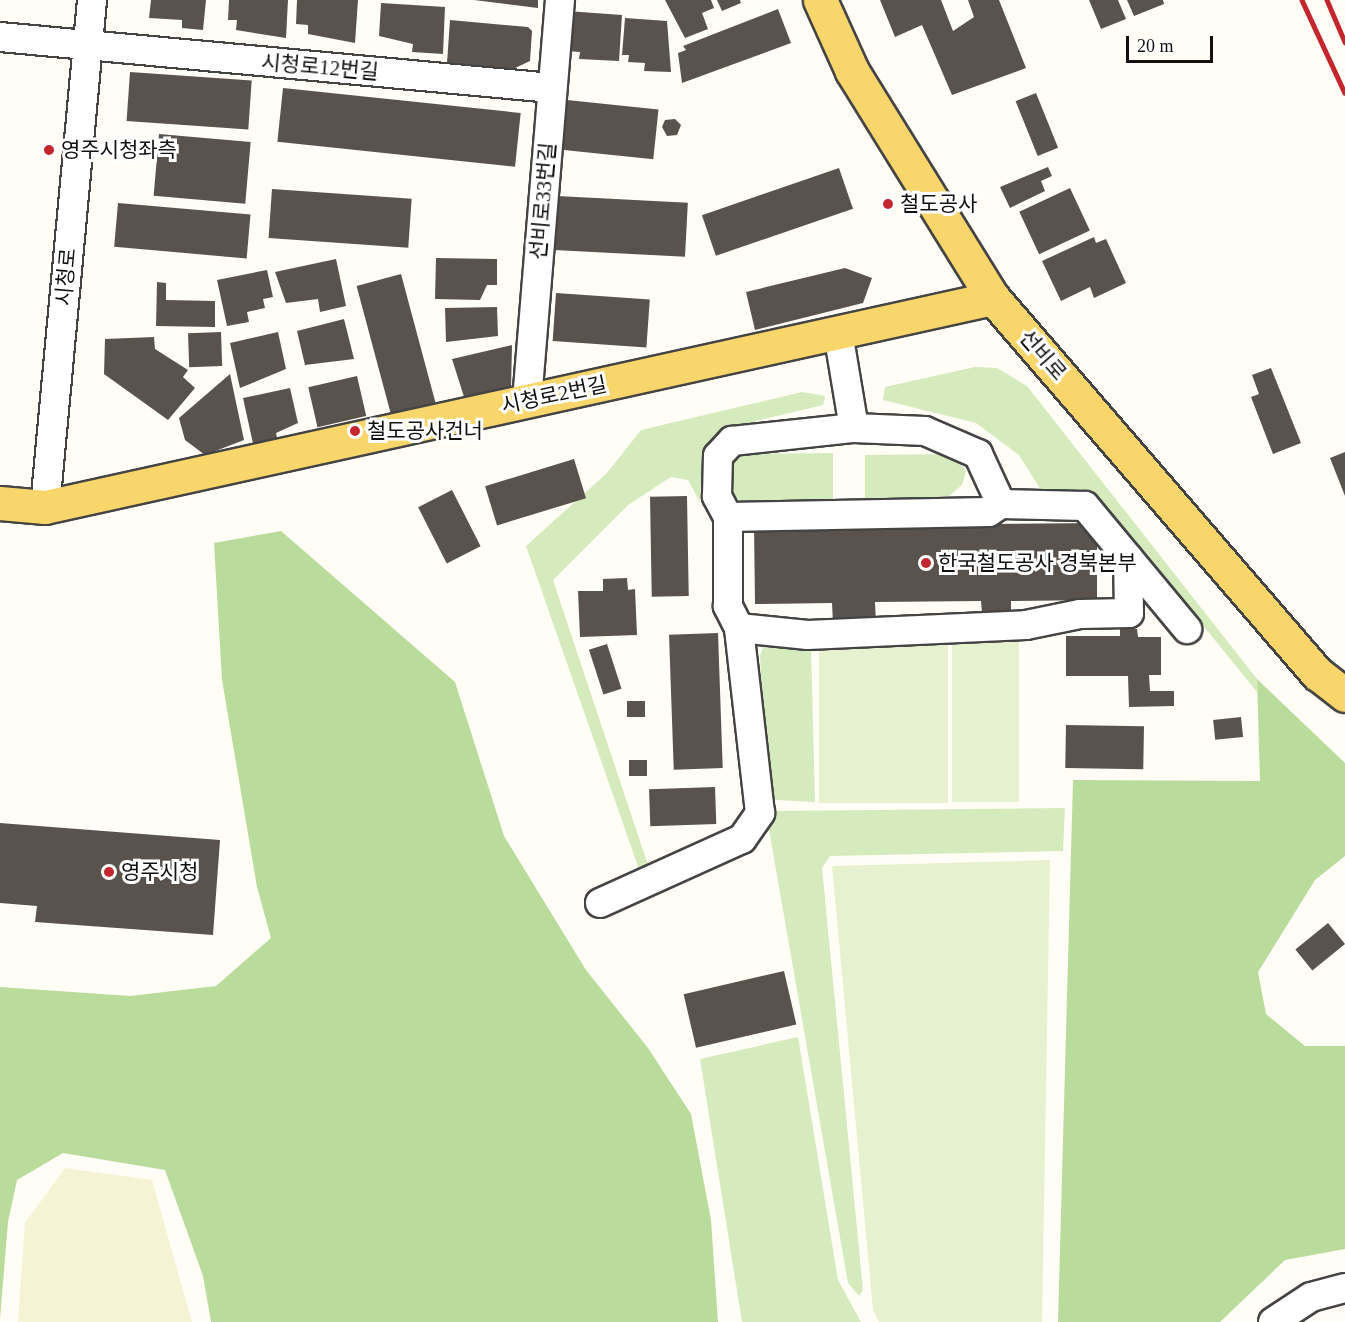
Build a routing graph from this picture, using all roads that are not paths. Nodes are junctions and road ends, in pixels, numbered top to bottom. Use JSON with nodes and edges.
{"nodes":[{"id":1,"x":92,"y":0,"type":"edge"},
{"id":2,"x":560,"y":0,"type":"edge"},
{"id":3,"x":820,"y":0,"type":"edge"},
{"id":4,"x":0,"y":37,"type":"edge"},
{"id":5,"x":88,"y":46,"type":"junction"},
{"id":6,"x":552,"y":88,"type":"junction"},
{"id":7,"x":993,"y":298,"type":"junction"},
{"id":8,"x":838,"y":332,"type":"junction"},
{"id":9,"x":527,"y":401,"type":"junction"},
{"id":10,"x":854,"y":428,"type":"junction"},
{"id":11,"x":0,"y":477,"type":"edge"},
{"id":12,"x":0,"y":503,"type":"edge"},
{"id":13,"x":1001,"y":504,"type":"junction"},
{"id":14,"x":45,"y":507,"type":"junction"},
{"id":15,"x":728,"y":517,"type":"junction"},
{"id":16,"x":1128,"y":558,"type":"junction"},
{"id":17,"x":739,"y":628,"type":"junction"},
{"id":18,"x":1187,"y":629,"type":"dead end"},
{"id":19,"x":1345,"y":695,"type":"edge"},
{"id":20,"x":600,"y":903,"type":"dead end"},
{"id":21,"x":1345,"y":1288,"type":"edge"},
{"id":22,"x":1273,"y":1322,"type":"edge"}],
"edges":[{"from":1,"to":5,"type":"street","name":"시청로"},
{"from":2,"to":6,"type":"street","name":"선비로33번길"},
{"from":3,"to":7,"type":"main road","name":"선비로"},
{"from":4,"to":5,"type":"street"},
{"from":5,"to":6,"type":"street","name":"시청로12번길"},
{"from":5,"to":14,"type":"street","name":"시청로"},
{"from":6,"to":9,"type":"street","name":"선비로33번길"},
{"from":7,"to":8,"type":"main road","name":"시청로2번길"},
{"from":7,"to":19,"type":"main road","name":"선비로"},
{"from":8,"to":9,"type":"main road","name":"시청로2번길"},
{"from":8,"to":10,"type":"street"},
{"from":9,"to":14,"type":"main road","name":"시청로2번길"},
{"from":10,"to":13,"type":"street"},
{"from":10,"to":15,"type":"street"},
{"from":11,"to":14,"type":"main road"},
{"from":12,"to":14,"type":"main road","name":"시청로2번길"},
{"from":13,"to":15,"type":"street"},
{"from":13,"to":16,"type":"street"},
{"from":15,"to":17,"type":"street"},
{"from":16,"to":17,"type":"street"},
{"from":16,"to":18,"type":"street"},
{"from":17,"to":20,"type":"street"},
{"from":21,"to":22,"type":"street"}]}
